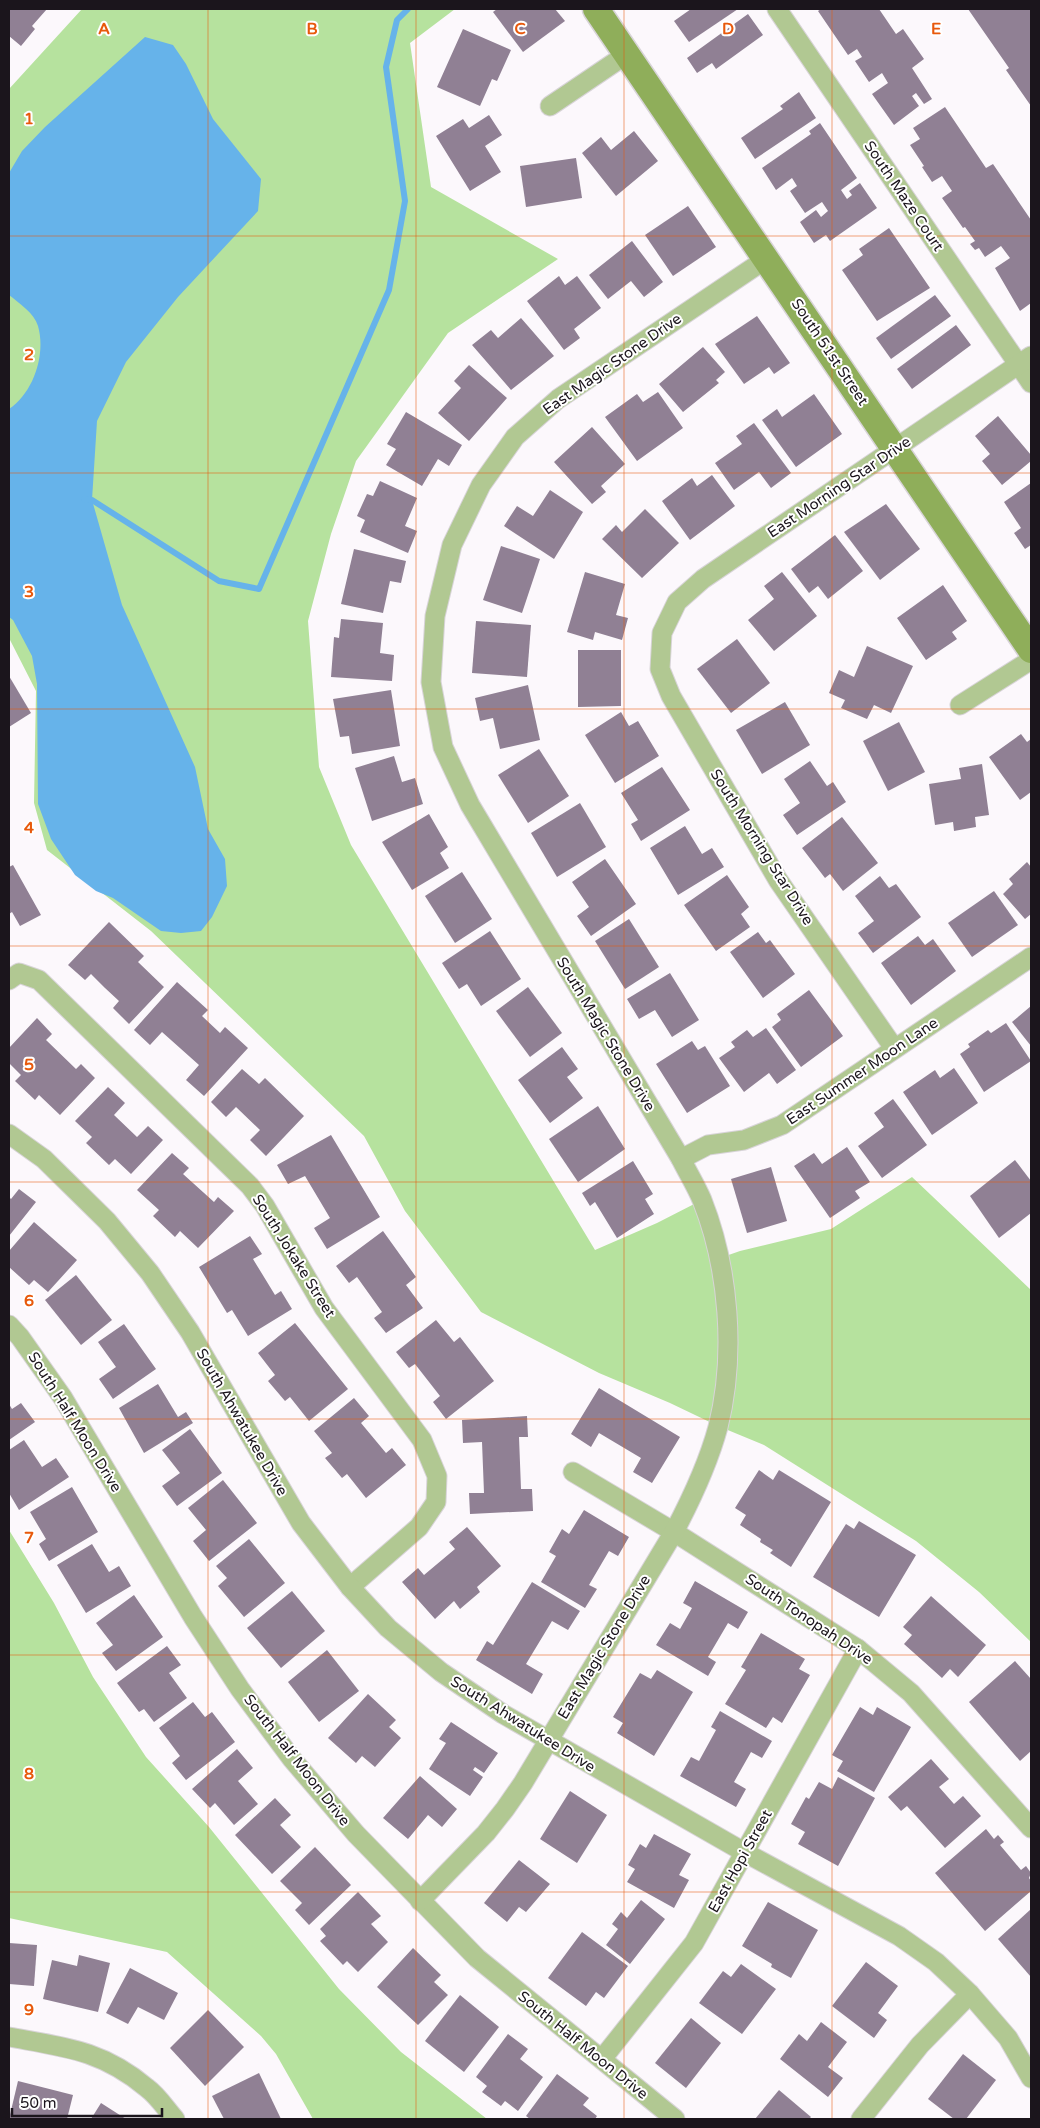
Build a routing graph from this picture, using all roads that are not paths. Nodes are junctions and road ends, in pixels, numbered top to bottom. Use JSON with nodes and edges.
{"nodes":[{"id":1,"x":596,"y":9,"type":"edge"},
{"id":2,"x":777,"y":9,"type":"edge"},
{"id":3,"x":627,"y":54,"type":"junction"},
{"id":4,"x":550,"y":106,"type":"dead end"},
{"id":5,"x":766,"y":259,"type":"junction"},
{"id":6,"x":1025,"y":360,"type":"edge"},
{"id":7,"x":1031,"y":383,"type":"edge"},
{"id":8,"x":896,"y":449,"type":"junction"},
{"id":9,"x":452,"y":545,"type":"joint"},
{"id":10,"x":662,"y":633,"type":"joint"},
{"id":11,"x":1031,"y":650,"type":"edge"},
{"id":12,"x":1031,"y":660,"type":"edge"},
{"id":13,"x":960,"y":705,"type":"dead end"},
{"id":14,"x":1031,"y":958,"type":"edge"},
{"id":15,"x":9,"y":980,"type":"edge"},
{"id":16,"x":894,"y":1048,"type":"junction"},
{"id":17,"x":9,"y":1134,"type":"edge"},
{"id":18,"x":681,"y":1160,"type":"junction"},
{"id":19,"x":9,"y":1325,"type":"edge"},
{"id":20,"x":573,"y":1472,"type":"dead end"},
{"id":21,"x":674,"y":1532,"type":"junction"},
{"id":22,"x":350,"y":1587,"type":"junction"},
{"id":23,"x":858,"y":1649,"type":"junction"},
{"id":24,"x":548,"y":1741,"type":"junction"},
{"id":25,"x":1031,"y":1828,"type":"edge"},
{"id":26,"x":744,"y":1852,"type":"junction"},
{"id":27,"x":420,"y":1901,"type":"junction"},
{"id":28,"x":970,"y":1994,"type":"junction"},
{"id":29,"x":9,"y":2037,"type":"edge"},
{"id":30,"x":602,"y":2059,"type":"junction"},
{"id":31,"x":1031,"y":2078,"type":"edge"},
{"id":32,"x":175,"y":2119,"type":"edge"},
{"id":33,"x":675,"y":2119,"type":"edge"},
{"id":34,"x":860,"y":2119,"type":"edge"}],
"edges":[{"from":1,"to":3,"type":"street","name":"South 51st Street"},
{"from":2,"to":6,"type":"street","name":"South Maze Court"},
{"from":3,"to":4,"type":"street"},
{"from":3,"to":5,"type":"street","name":"South 51st Street"},
{"from":5,"to":8,"type":"street","name":"South 51st Street"},
{"from":5,"to":9,"type":"street","name":"East Magic Stone Drive"},
{"from":6,"to":7,"type":"street","name":"South Maze Court"},
{"from":6,"to":8,"type":"street","name":"East Morning Star Drive"},
{"from":8,"to":10,"type":"street","name":"East Morning Star Drive"},
{"from":8,"to":11,"type":"street","name":"South 51st Street"},
{"from":9,"to":18,"type":"street","name":"South Magic Stone Drive"},
{"from":10,"to":16,"type":"street","name":"South Morning Star Drive"},
{"from":12,"to":13,"type":"street"},
{"from":14,"to":16,"type":"street","name":"East Summer Moon Lane"},
{"from":15,"to":22,"type":"street","name":"South Jokake Street"},
{"from":16,"to":18,"type":"street","name":"East Summer Moon Lane"},
{"from":17,"to":22,"type":"street","name":"South Ahwatukee Drive"},
{"from":18,"to":21,"type":"street","name":"South Magic Stone Drive"},
{"from":19,"to":27,"type":"street","name":"South Half Moon Drive"},
{"from":20,"to":21,"type":"street","name":"South Tonopah Drive"},
{"from":21,"to":23,"type":"street","name":"South Tonopah Drive"},
{"from":21,"to":24,"type":"street","name":"East Magic Stone Drive"},
{"from":22,"to":24,"type":"street","name":"South Ahwatukee Drive"},
{"from":23,"to":25,"type":"street","name":"South Tonopah Drive"},
{"from":23,"to":26,"type":"street","name":"East Hopi Street"},
{"from":24,"to":26,"type":"street","name":"South Ahwatukee Drive"},
{"from":24,"to":27,"type":"street","name":"East Magic Stone Drive"},
{"from":26,"to":28,"type":"street","name":"South Ahwatukee Drive"},
{"from":26,"to":30,"type":"street","name":"East Hopi Street"},
{"from":27,"to":30,"type":"street","name":"South Half Moon Drive"},
{"from":28,"to":31,"type":"street","name":"South Ahwatukee Drive"},
{"from":28,"to":34,"type":"street"},
{"from":29,"to":32,"type":"street"},
{"from":30,"to":33,"type":"street","name":"South Half Moon Drive"}]}
